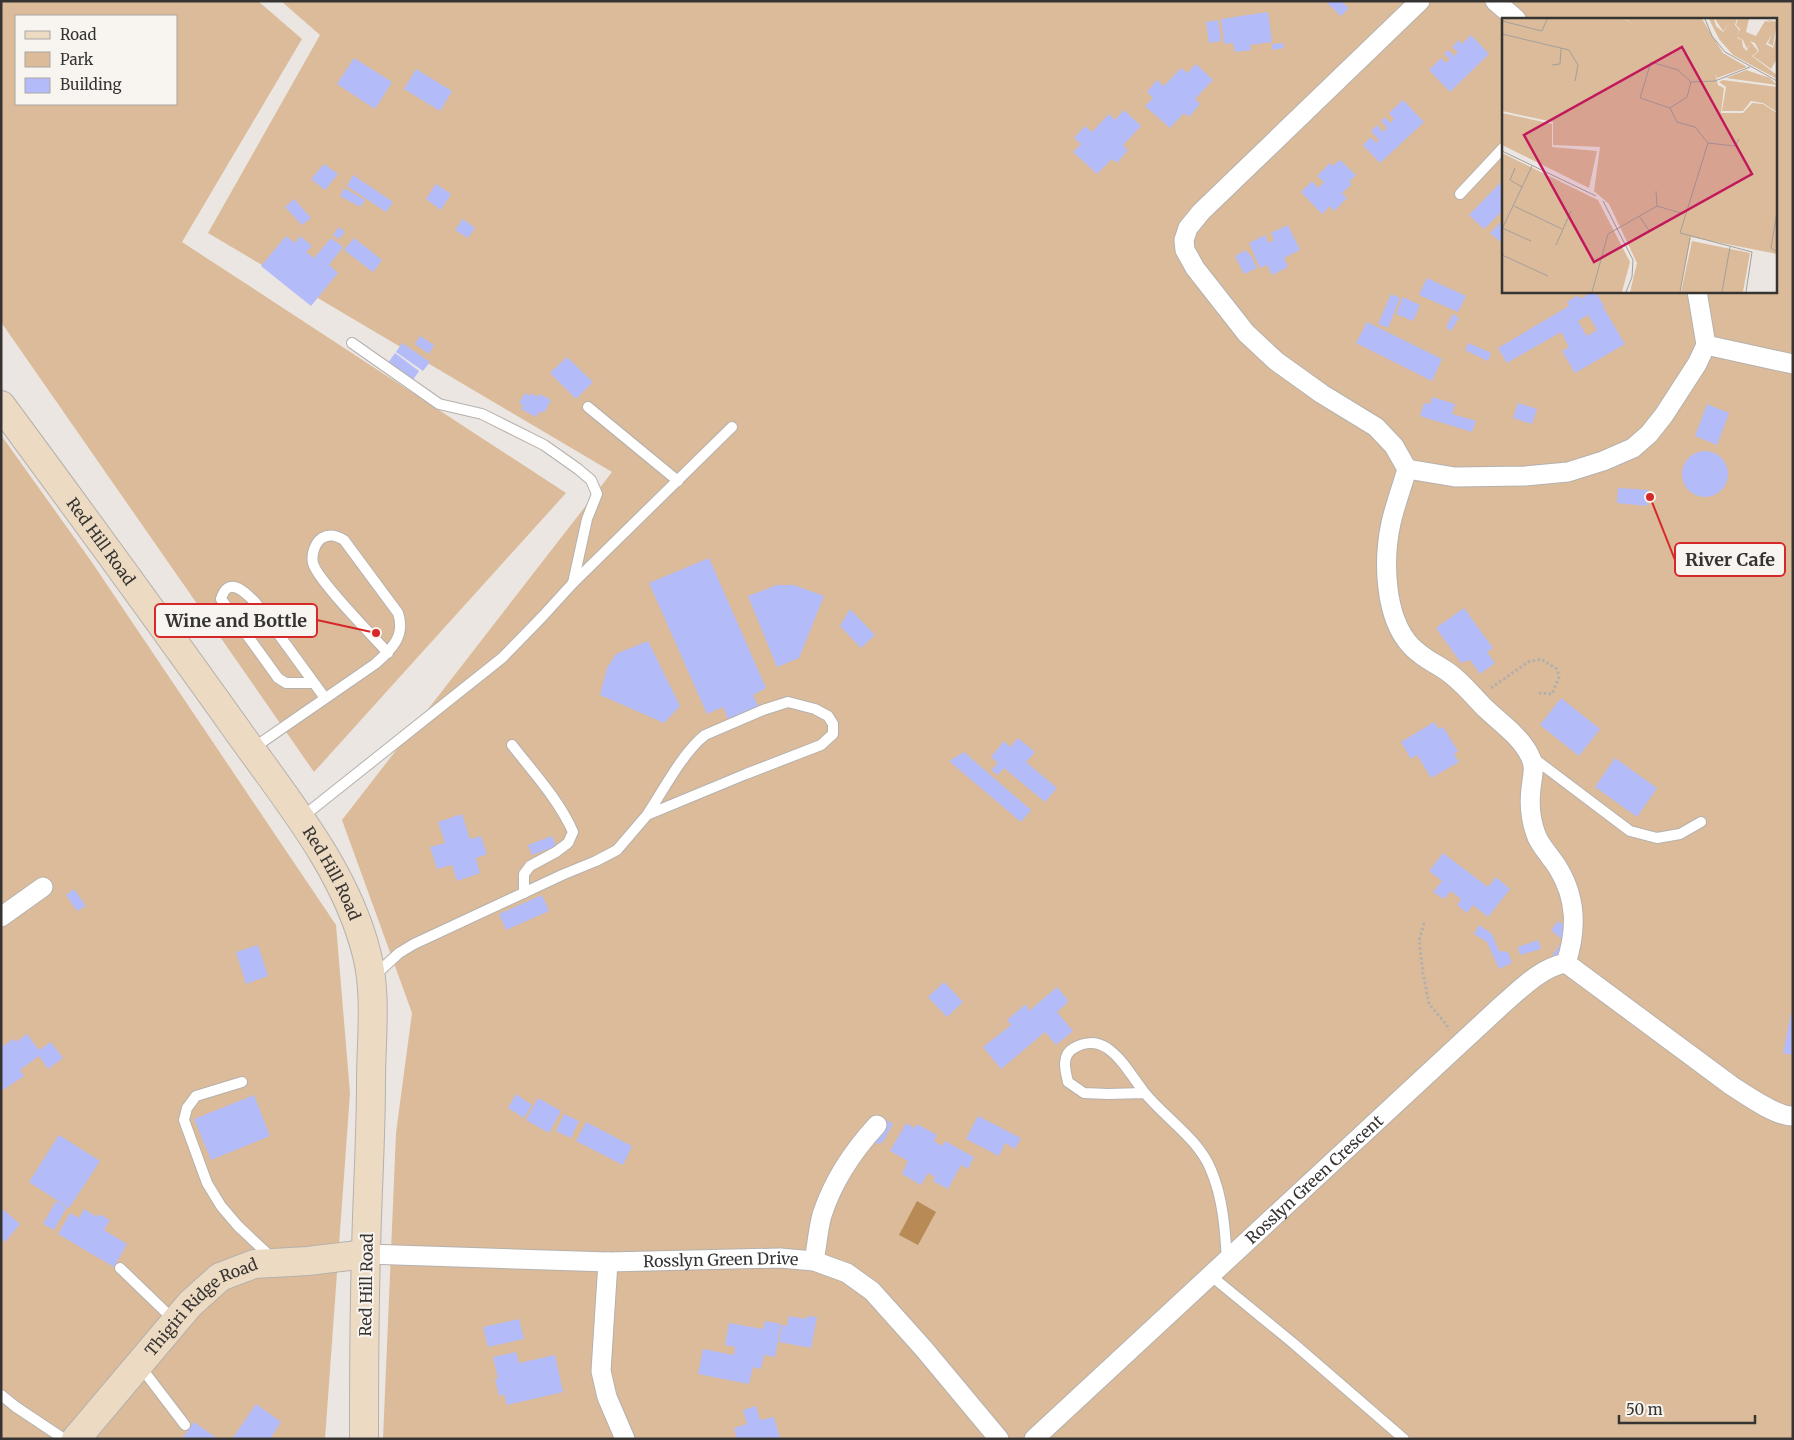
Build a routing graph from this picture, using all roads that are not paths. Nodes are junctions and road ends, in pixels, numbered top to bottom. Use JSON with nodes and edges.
{"nodes":[{"id":1,"x":1420,"y":1,"type":"edge"},
{"id":2,"x":1495,"y":1,"type":"edge"},
{"id":3,"x":1515,"y":18,"type":"edge"},
{"id":4,"x":1502,"y":149,"type":"edge"},
{"id":5,"x":1460,"y":194,"type":"dead end"},
{"id":6,"x":1697,"y":292,"type":"edge"},
{"id":7,"x":352,"y":342,"type":"dead end"},
{"id":8,"x":1706,"y":345,"type":"junction"},
{"id":9,"x":1793,"y":364,"type":"edge"},
{"id":10,"x":1,"y":405,"type":"edge"},
{"id":11,"x":588,"y":407,"type":"dead end"},
{"id":12,"x":732,"y":428,"type":"dead end"},
{"id":13,"x":1407,"y":469,"type":"junction"},
{"id":14,"x":678,"y":481,"type":"junction"},
{"id":15,"x":573,"y":583,"type":"junction"},
{"id":16,"x":388,"y":653,"type":"junction"},
{"id":17,"x":313,"y":683,"type":"junction"},
{"id":18,"x":325,"y":698,"type":"junction"},
{"id":19,"x":512,"y":745,"type":"dead end"},
{"id":20,"x":251,"y":750,"type":"junction"},
{"id":21,"x":1531,"y":757,"type":"junction"},
{"id":22,"x":647,"y":815,"type":"junction"},
{"id":23,"x":300,"y":819,"type":"junction"},
{"id":24,"x":1702,"y":822,"type":"dead end"},
{"id":25,"x":43,"y":887,"type":"dead end"},
{"id":26,"x":524,"y":894,"type":"junction"},
{"id":27,"x":1,"y":917,"type":"edge"},
{"id":28,"x":1566,"y":963,"type":"junction"},
{"id":29,"x":369,"y":967,"type":"junction"},
{"id":30,"x":242,"y":1082,"type":"dead end"},
{"id":31,"x":1144,"y":1093,"type":"junction"},
{"id":32,"x":1793,"y":1116,"type":"edge"},
{"id":33,"x":877,"y":1125,"type":"dead end"},
{"id":34,"x":366,"y":1254,"type":"junction"},
{"id":35,"x":1227,"y":1260,"type":"junction"},
{"id":36,"x":814,"y":1261,"type":"junction"},
{"id":37,"x":279,"y":1262,"type":"junction"},
{"id":38,"x":608,"y":1262,"type":"junction"},
{"id":39,"x":120,"y":1268,"type":"dead end"},
{"id":40,"x":1210,"y":1274,"type":"junction"},
{"id":41,"x":176,"y":1322,"type":"junction"},
{"id":42,"x":140,"y":1365,"type":"junction"},
{"id":43,"x":1,"y":1395,"type":"edge"},
{"id":44,"x":185,"y":1424,"type":"dead end"},
{"id":45,"x":64,"y":1439,"type":"edge"},
{"id":46,"x":76,"y":1439,"type":"edge"},
{"id":47,"x":364,"y":1439,"type":"edge"},
{"id":48,"x":625,"y":1439,"type":"edge"},
{"id":49,"x":999,"y":1439,"type":"edge"},
{"id":50,"x":1034,"y":1439,"type":"edge"},
{"id":51,"x":1404,"y":1439,"type":"edge"}],
"edges":[{"from":1,"to":13,"type":"street"},
{"from":2,"to":3,"type":"street"},
{"from":4,"to":5,"type":"lane"},
{"from":6,"to":8,"type":"street"},
{"from":7,"to":15,"type":"lane"},
{"from":8,"to":9,"type":"street"},
{"from":8,"to":13,"type":"street"},
{"from":10,"to":20,"type":"main road","name":"Red Hill Road"},
{"from":11,"to":14,"type":"lane"},
{"from":12,"to":14,"type":"lane"},
{"from":13,"to":21,"type":"street"},
{"from":14,"to":15,"type":"lane"},
{"from":15,"to":23,"type":"lane"},
{"from":16,"to":16,"type":"lane"},
{"from":16,"to":18,"type":"lane"},
{"from":17,"to":17,"type":"lane"},
{"from":17,"to":18,"type":"lane"},
{"from":18,"to":20,"type":"lane"},
{"from":19,"to":26,"type":"lane"},
{"from":20,"to":23,"type":"main road","name":"Red Hill Road"},
{"from":21,"to":24,"type":"lane"},
{"from":21,"to":28,"type":"street"},
{"from":22,"to":22,"type":"lane"},
{"from":22,"to":26,"type":"lane"},
{"from":23,"to":29,"type":"main road","name":"Red Hill Road"},
{"from":25,"to":27,"type":"street"},
{"from":26,"to":29,"type":"lane"},
{"from":28,"to":32,"type":"street"},
{"from":28,"to":35,"type":"street","name":"Rosslyn Green Crescent"},
{"from":29,"to":34,"type":"main road","name":"Red Hill Road"},
{"from":30,"to":37,"type":"lane"},
{"from":31,"to":31,"type":"lane"},
{"from":31,"to":35,"type":"lane"},
{"from":33,"to":36,"type":"street"},
{"from":34,"to":37,"type":"main road","name":"Thigiri Ridge Road"},
{"from":34,"to":38,"type":"street","name":"Rosslyn Green Drive"},
{"from":34,"to":47,"type":"main road","name":"Red Hill Road"},
{"from":35,"to":40,"type":"street","name":"Rosslyn Green Crescent"},
{"from":36,"to":38,"type":"street","name":"Rosslyn Green Drive"},
{"from":36,"to":49,"type":"street","name":"Rosslyn Green Drive"},
{"from":37,"to":41,"type":"main road","name":"Thigiri Ridge Road"},
{"from":38,"to":48,"type":"street"},
{"from":39,"to":41,"type":"lane"},
{"from":40,"to":50,"type":"street","name":"Rosslyn Green Crescent"},
{"from":40,"to":51,"type":"lane"},
{"from":41,"to":42,"type":"main road","name":"Thigiri Ridge Road"},
{"from":42,"to":44,"type":"lane"},
{"from":42,"to":46,"type":"main road","name":"Thigiri Ridge Road"},
{"from":43,"to":45,"type":"lane"}]}
